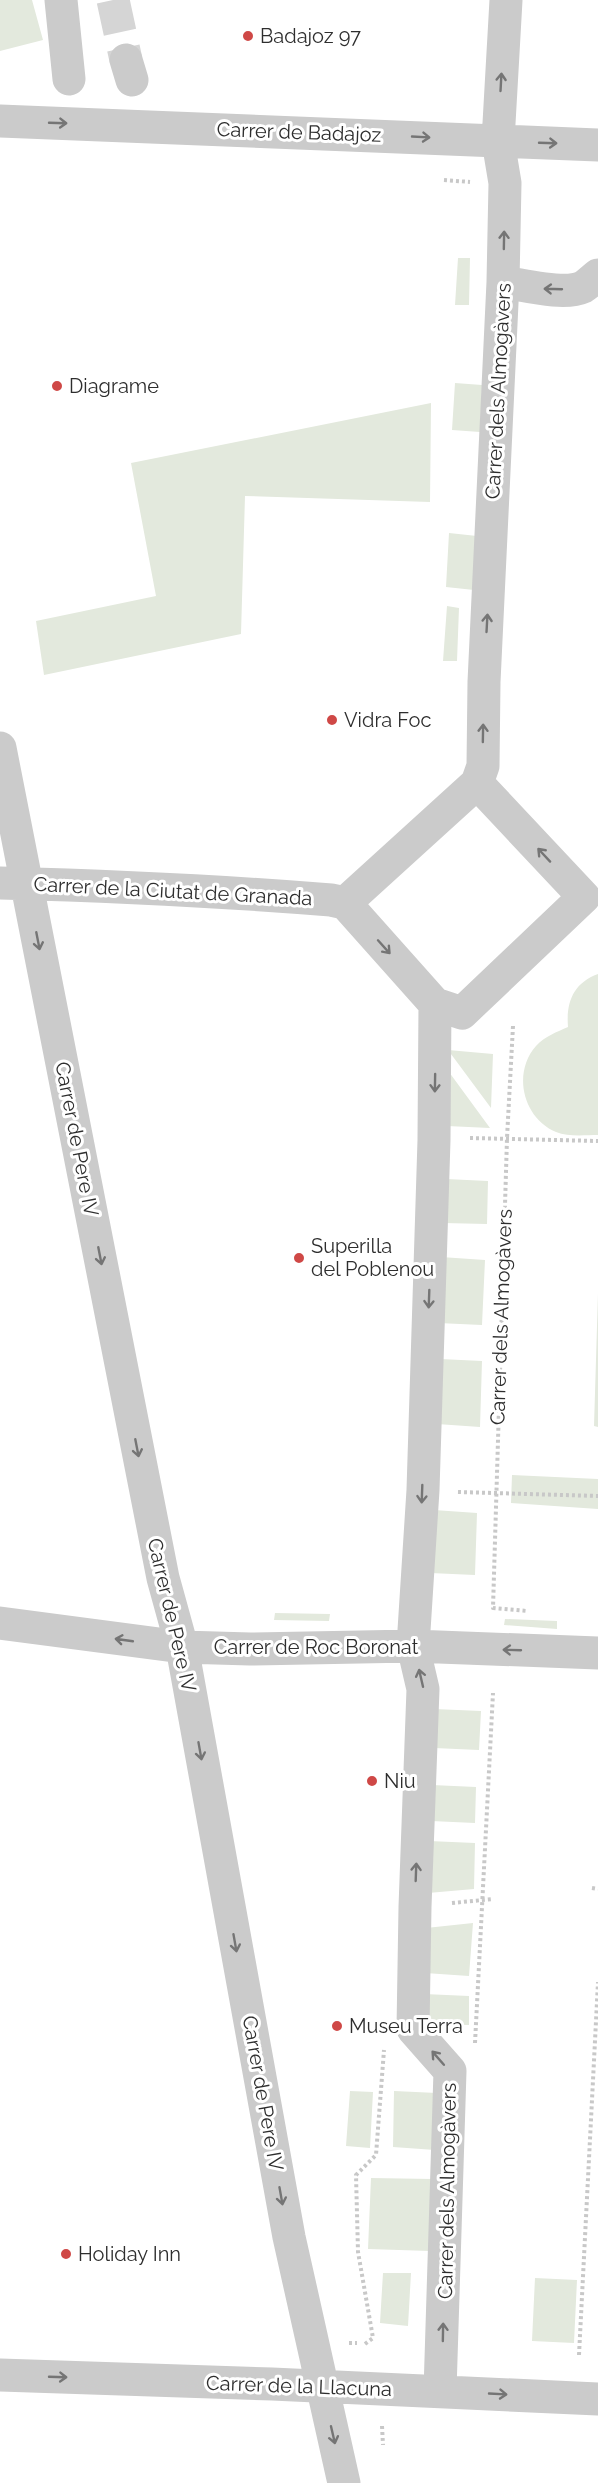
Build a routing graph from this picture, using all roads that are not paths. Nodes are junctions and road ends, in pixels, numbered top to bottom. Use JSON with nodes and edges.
{"nodes":[{"id":1,"x":61,"y":0,"type":"edge"},
{"id":2,"x":506,"y":0,"type":"edge"},
{"id":3,"x":69,"y":79,"type":"dead end"},
{"id":4,"x":0,"y":121,"type":"edge"},
{"id":5,"x":498,"y":141,"type":"junction"},
{"id":6,"x":598,"y":145,"type":"edge"},
{"id":7,"x":598,"y":274,"type":"edge"},
{"id":8,"x":504,"y":282,"type":"junction"},
{"id":9,"x":0,"y":748,"type":"edge"},
{"id":10,"x":477,"y":783,"type":"junction"},
{"id":11,"x":14,"y":883,"type":"edge"},
{"id":12,"x":591,"y":897,"type":"edge"},
{"id":13,"x":345,"y":903,"type":"junction"},
{"id":14,"x":435,"y":1014,"type":"junction"},
{"id":15,"x":0,"y":1623,"type":"edge"},
{"id":16,"x":413,"y":1646,"type":"junction"},
{"id":17,"x":182,"y":1647,"type":"junction"},
{"id":18,"x":598,"y":1653,"type":"edge"},
{"id":19,"x":0,"y":2375,"type":"edge"},
{"id":20,"x":321,"y":2387,"type":"junction"},
{"id":21,"x":440,"y":2391,"type":"junction"},
{"id":22,"x":598,"y":2399,"type":"edge"},
{"id":23,"x":344,"y":2483,"type":"edge"}],
"edges":[{"from":1,"to":3,"type":"street"},
{"from":5,"to":2,"type":"street","name":"Carrer dels Almogàvers","one_way":true},
{"from":4,"to":5,"type":"street","name":"Carrer de Badajoz","one_way":true},
{"from":5,"to":6,"type":"street","name":"Carrer de Badajoz","one_way":true},
{"from":8,"to":5,"type":"street","name":"Carrer dels Almogàvers","one_way":true},
{"from":7,"to":8,"type":"street","one_way":true},
{"from":10,"to":8,"type":"street","name":"Carrer dels Almogàvers","one_way":true},
{"from":9,"to":11,"type":"street","name":"Carrer de Pere IV"},
{"from":12,"to":10,"type":"street","one_way":true},
{"from":10,"to":13,"type":"street"},
{"from":11,"to":13,"type":"street","name":"Carrer de la Ciutat de Granada"},
{"from":11,"to":17,"type":"street","name":"Carrer de Pere IV","one_way":true},
{"from":12,"to":14,"type":"street"},
{"from":13,"to":14,"type":"street","one_way":true},
{"from":14,"to":16,"type":"street","name":"Carrer dels Almogàvers","one_way":true},
{"from":17,"to":15,"type":"street","name":"Carrer de Roc Boronat","one_way":true},
{"from":16,"to":17,"type":"street","name":"Carrer de Roc Boronat"},
{"from":18,"to":16,"type":"street","name":"Carrer de Roc Boronat","one_way":true},
{"from":21,"to":16,"type":"street","name":"Carrer dels Almogàvers","one_way":true},
{"from":17,"to":20,"type":"street","name":"Carrer de Pere IV","one_way":true},
{"from":19,"to":20,"type":"street","name":"Carrer de la Llacuna","one_way":true},
{"from":20,"to":21,"type":"street","name":"Carrer de la Llacuna"},
{"from":20,"to":23,"type":"street","name":"Carrer de Pere IV","one_way":true},
{"from":21,"to":22,"type":"street","name":"Carrer de la Llacuna","one_way":true}]}
